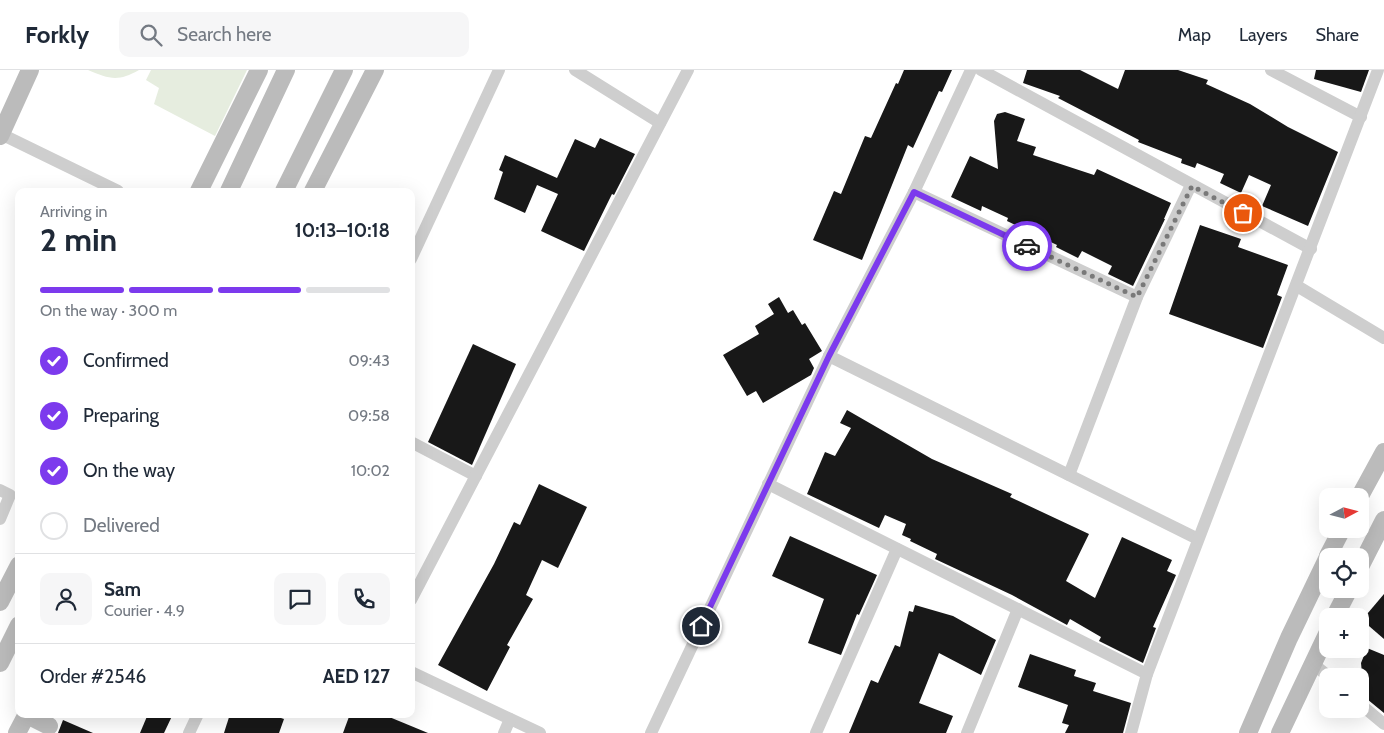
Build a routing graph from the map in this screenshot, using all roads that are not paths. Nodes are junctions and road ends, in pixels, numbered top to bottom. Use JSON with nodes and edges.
{"nodes":[{"id":1,"x":30,"y":70,"type":"edge"},
{"id":2,"x":259,"y":70,"type":"edge"},
{"id":3,"x":286,"y":70,"type":"edge"},
{"id":4,"x":344,"y":70,"type":"edge"},
{"id":5,"x":375,"y":70,"type":"edge"},
{"id":6,"x":500,"y":70,"type":"edge"},
{"id":7,"x":575,"y":70,"type":"edge"},
{"id":8,"x":688,"y":70,"type":"edge"},
{"id":9,"x":971,"y":70,"type":"edge"},
{"id":10,"x":981,"y":70,"type":"edge"},
{"id":11,"x":1271,"y":70,"type":"edge"},
{"id":12,"x":1378,"y":70,"type":"edge"},
{"id":13,"x":1361,"y":118,"type":"junction"},
{"id":14,"x":660,"y":123,"type":"junction"},
{"id":15,"x":0,"y":135,"type":"edge"},
{"id":16,"x":287,"y":186,"type":"edge"},
{"id":17,"x":1192,"y":186,"type":"junction"},
{"id":18,"x":112,"y":188,"type":"edge"},
{"id":19,"x":200,"y":188,"type":"edge"},
{"id":20,"x":230,"y":188,"type":"edge"},
{"id":21,"x":315,"y":188,"type":"edge"},
{"id":22,"x":914,"y":192,"type":"junction"},
{"id":23,"x":1311,"y":249,"type":"junction"},
{"id":24,"x":415,"y":251,"type":"edge"},
{"id":25,"x":1297,"y":286,"type":"junction"},
{"id":26,"x":1137,"y":297,"type":"junction"},
{"id":27,"x":1384,"y":338,"type":"edge"},
{"id":28,"x":829,"y":356,"type":"junction"},
{"id":29,"x":415,"y":444,"type":"edge"},
{"id":30,"x":1384,"y":452,"type":"edge"},
{"id":31,"x":1069,"y":475,"type":"junction"},
{"id":32,"x":476,"y":476,"type":"junction"},
{"id":33,"x":768,"y":484,"type":"junction"},
{"id":34,"x":1364,"y":488,"type":"edge"},
{"id":35,"x":0,"y":490,"type":"edge"},
{"id":36,"x":0,"y":519,"type":"edge"},
{"id":37,"x":1384,"y":520,"type":"edge"},
{"id":38,"x":1198,"y":539,"type":"junction"},
{"id":39,"x":1380,"y":540,"type":"edge"},
{"id":40,"x":897,"y":549,"type":"junction"},
{"id":41,"x":1369,"y":555,"type":"edge"},
{"id":42,"x":15,"y":573,"type":"edge"},
{"id":43,"x":1319,"y":576,"type":"edge"},
{"id":44,"x":415,"y":592,"type":"edge"},
{"id":45,"x":0,"y":602,"type":"edge"},
{"id":46,"x":1018,"y":609,"type":"junction"},
{"id":47,"x":15,"y":632,"type":"edge"},
{"id":48,"x":1319,"y":649,"type":"edge"},
{"id":49,"x":0,"y":663,"type":"edge"},
{"id":50,"x":1312,"y":663,"type":"junction"},
{"id":51,"x":1319,"y":669,"type":"edge"},
{"id":52,"x":415,"y":674,"type":"edge"},
{"id":53,"x":1147,"y":674,"type":"junction"},
{"id":54,"x":1369,"y":712,"type":"edge"},
{"id":55,"x":25,"y":718,"type":"edge"},
{"id":56,"x":36,"y":718,"type":"edge"},
{"id":57,"x":196,"y":718,"type":"edge"},
{"id":58,"x":510,"y":719,"type":"junction"},
{"id":59,"x":50,"y":724,"type":"edge"},
{"id":60,"x":1384,"y":724,"type":"edge"},
{"id":61,"x":18,"y":733,"type":"edge"},
{"id":62,"x":189,"y":733,"type":"edge"},
{"id":63,"x":504,"y":733,"type":"edge"},
{"id":64,"x":540,"y":733,"type":"edge"},
{"id":65,"x":651,"y":733,"type":"edge"},
{"id":66,"x":816,"y":733,"type":"edge"},
{"id":67,"x":967,"y":733,"type":"edge"},
{"id":68,"x":1131,"y":733,"type":"edge"},
{"id":69,"x":1248,"y":733,"type":"edge"},
{"id":70,"x":1280,"y":733,"type":"edge"}],
"edges":[{"from":1,"to":15,"type":"main road"},
{"from":2,"to":19,"type":"main road"},
{"from":3,"to":20,"type":"main road"},
{"from":4,"to":16,"type":"main road"},
{"from":5,"to":21,"type":"main road"},
{"from":6,"to":24,"type":"street"},
{"from":7,"to":14,"type":"street"},
{"from":8,"to":14,"type":"street"},
{"from":9,"to":22,"type":"street"},
{"from":10,"to":17,"type":"street"},
{"from":11,"to":13,"type":"street"},
{"from":12,"to":13,"type":"street"},
{"from":13,"to":23,"type":"street"},
{"from":14,"to":32,"type":"street"},
{"from":15,"to":18,"type":"street"},
{"from":17,"to":23,"type":"street"},
{"from":17,"to":26,"type":"street"},
{"from":22,"to":26,"type":"street"},
{"from":22,"to":28,"type":"street"},
{"from":23,"to":25,"type":"street"},
{"from":25,"to":27,"type":"street"},
{"from":25,"to":38,"type":"street"},
{"from":26,"to":31,"type":"street"},
{"from":28,"to":31,"type":"street"},
{"from":28,"to":33,"type":"street"},
{"from":29,"to":32,"type":"street"},
{"from":30,"to":34,"type":"main road"},
{"from":31,"to":38,"type":"street"},
{"from":32,"to":44,"type":"street"},
{"from":33,"to":40,"type":"street"},
{"from":33,"to":65,"type":"street"},
{"from":35,"to":36,"type":"street"},
{"from":37,"to":39,"type":"main road"},
{"from":38,"to":53,"type":"street"},
{"from":39,"to":41,"type":"main road"},
{"from":40,"to":46,"type":"street"},
{"from":40,"to":66,"type":"street"},
{"from":42,"to":45,"type":"main road"},
{"from":43,"to":69,"type":"main road"},
{"from":46,"to":53,"type":"street"},
{"from":46,"to":67,"type":"street"},
{"from":47,"to":49,"type":"main road"},
{"from":48,"to":50,"type":"main road"},
{"from":50,"to":51,"type":"street"},
{"from":50,"to":70,"type":"main road"},
{"from":52,"to":58,"type":"street"},
{"from":53,"to":68,"type":"street"},
{"from":54,"to":60,"type":"street"},
{"from":55,"to":61,"type":"main road"},
{"from":56,"to":59,"type":"main road"},
{"from":57,"to":62,"type":"street"},
{"from":58,"to":63,"type":"street"},
{"from":58,"to":64,"type":"street"}]}
